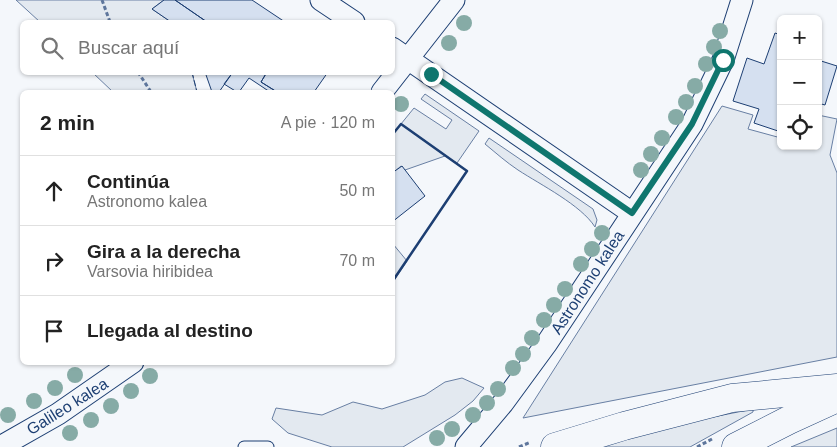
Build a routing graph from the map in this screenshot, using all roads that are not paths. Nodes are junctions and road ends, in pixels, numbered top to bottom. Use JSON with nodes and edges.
{"nodes":[{"id":1,"x":321,"y":0,"type":"edge"},
{"id":2,"x":454,"y":0,"type":"edge"},
{"id":3,"x":742,"y":0,"type":"edge"},
{"id":4,"x":351,"y":20,"type":"edge"},
{"id":5,"x":400,"y":53,"type":"edge"},
{"id":6,"x":390,"y":75,"type":"edge"},
{"id":7,"x":383,"y":90,"type":"edge"},
{"id":8,"x":632,"y":213,"type":"junction"},
{"id":9,"x":129,"y":365,"type":"edge"},
{"id":10,"x":837,"y":388,"type":"edge"},
{"id":11,"x":837,"y":398,"type":"edge"},
{"id":12,"x":0,"y":447,"type":"edge"},
{"id":13,"x":244,"y":447,"type":"edge"},
{"id":14,"x":268,"y":447,"type":"edge"},
{"id":15,"x":466,"y":447,"type":"edge"},
{"id":16,"x":555,"y":447,"type":"edge"},
{"id":17,"x":736,"y":447,"type":"edge"}],
"edges":[{"from":1,"to":4,"type":"street"},
{"from":2,"to":5,"type":"street"},
{"from":3,"to":8,"type":"street","name":"Astronomo kalea"},
{"from":5,"to":8,"type":"street"},
{"from":6,"to":7,"type":"street"},
{"from":8,"to":15,"type":"street","name":"Astronomo kalea"},
{"from":9,"to":12,"type":"street","name":"Galileo kalea"},
{"from":10,"to":16,"type":"main road"},
{"from":11,"to":17,"type":"main road"},
{"from":13,"to":14,"type":"lane"}]}
